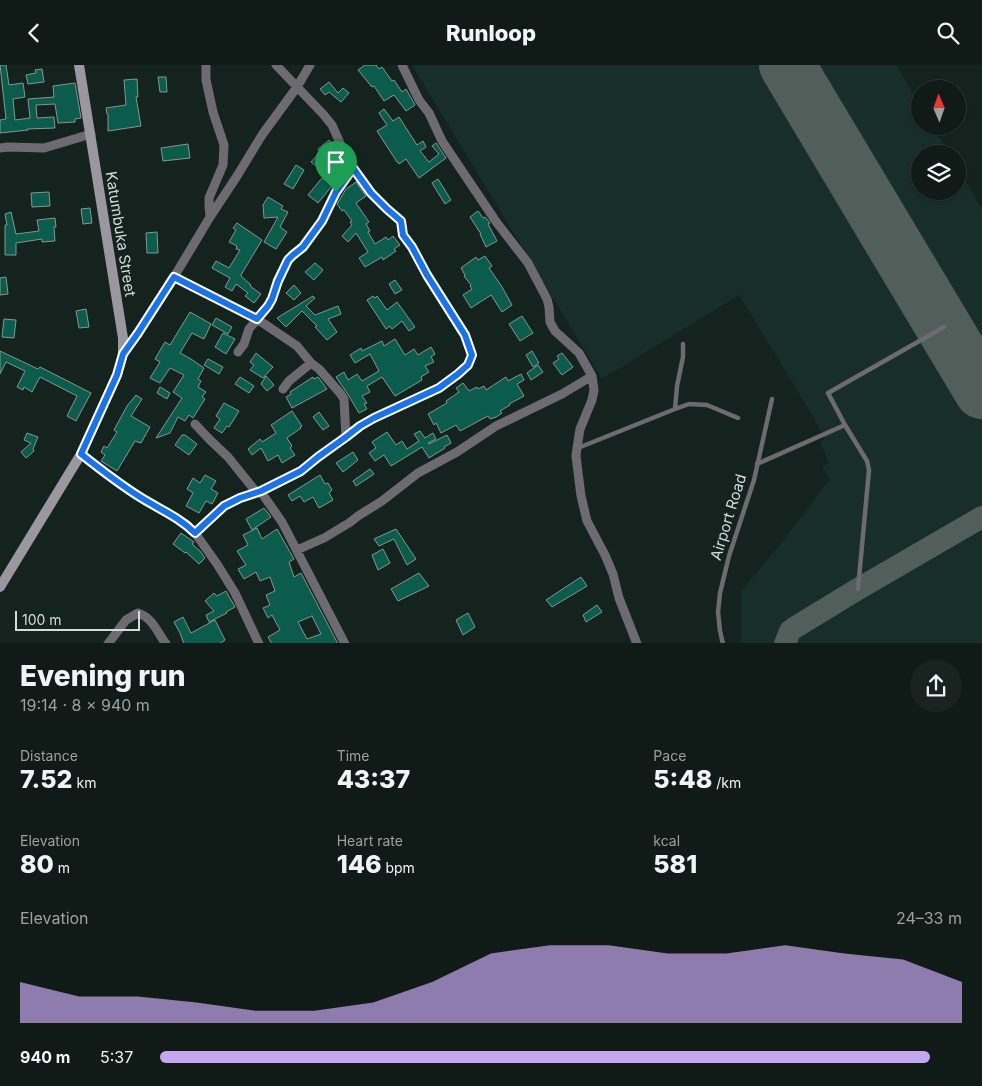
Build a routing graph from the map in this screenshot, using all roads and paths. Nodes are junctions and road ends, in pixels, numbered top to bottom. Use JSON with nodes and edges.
{"nodes":[{"id":1,"x":79,"y":65,"type":"edge"},
{"id":2,"x":206,"y":65,"type":"edge"},
{"id":3,"x":276,"y":65,"type":"edge"},
{"id":4,"x":310,"y":65,"type":"edge"},
{"id":5,"x":402,"y":65,"type":"edge"},
{"id":6,"x":297,"y":87,"type":"junction"},
{"id":7,"x":91,"y":134,"type":"junction"},
{"id":8,"x":0,"y":148,"type":"edge"},
{"id":9,"x":353,"y":168,"type":"junction"},
{"id":10,"x":210,"y":217,"type":"junction"},
{"id":11,"x":174,"y":277,"type":"junction"},
{"id":12,"x":257,"y":319,"type":"junction"},
{"id":13,"x":944,"y":327,"type":"dead end"},
{"id":14,"x":683,"y":344,"type":"dead end"},
{"id":15,"x":238,"y":352,"type":"dead end"},
{"id":16,"x":123,"y":354,"type":"junction"},
{"id":17,"x":311,"y":363,"type":"junction"},
{"id":18,"x":592,"y":376,"type":"junction"},
{"id":19,"x":282,"y":389,"type":"dead end"},
{"id":20,"x":772,"y":399,"type":"dead end"},
{"id":21,"x":675,"y":409,"type":"junction"},
{"id":22,"x":738,"y":418,"type":"dead end"},
{"id":23,"x":195,"y":424,"type":"dead end"},
{"id":24,"x":845,"y":425,"type":"junction"},
{"id":25,"x":346,"y":437,"type":"junction"},
{"id":26,"x":576,"y":448,"type":"junction"},
{"id":27,"x":81,"y":454,"type":"junction"},
{"id":28,"x":757,"y":464,"type":"junction"},
{"id":29,"x":259,"y":492,"type":"junction"},
{"id":30,"x":195,"y":533,"type":"junction"},
{"id":31,"x":297,"y":550,"type":"junction"},
{"id":32,"x":0,"y":587,"type":"edge"},
{"id":33,"x":858,"y":589,"type":"dead end"},
{"id":34,"x":256,"y":641,"type":"edge"},
{"id":35,"x":108,"y":643,"type":"edge"},
{"id":36,"x":166,"y":643,"type":"edge"},
{"id":37,"x":345,"y":643,"type":"edge"},
{"id":38,"x":637,"y":643,"type":"edge"},
{"id":39,"x":723,"y":643,"type":"edge"}],
"edges":[{"from":1,"to":7,"type":"main road","name":"Katumbuka Street"},
{"from":2,"to":10,"type":"street"},
{"from":3,"to":6,"type":"street"},
{"from":4,"to":6,"type":"street"},
{"from":5,"to":18,"type":"street"},
{"from":6,"to":9,"type":"street"},
{"from":6,"to":10,"type":"street"},
{"from":7,"to":8,"type":"street"},
{"from":7,"to":16,"type":"main road","name":"Katumbuka Street"},
{"from":9,"to":12,"type":"street"},
{"from":9,"to":25,"type":"street"},
{"from":10,"to":11,"type":"street"},
{"from":11,"to":12,"type":"street"},
{"from":11,"to":16,"type":"street"},
{"from":12,"to":15,"type":"street"},
{"from":12,"to":17,"type":"street"},
{"from":13,"to":24,"type":"lane"},
{"from":14,"to":21,"type":"lane"},
{"from":16,"to":27,"type":"main road","name":"Katumbuka Street"},
{"from":17,"to":19,"type":"street"},
{"from":17,"to":25,"type":"street"},
{"from":18,"to":26,"type":"street"},
{"from":18,"to":31,"type":"street"},
{"from":20,"to":28,"type":"lane","name":"Airport Road"},
{"from":21,"to":22,"type":"lane"},
{"from":21,"to":26,"type":"lane"},
{"from":23,"to":29,"type":"street"},
{"from":24,"to":28,"type":"lane"},
{"from":24,"to":33,"type":"lane"},
{"from":25,"to":29,"type":"street"},
{"from":26,"to":38,"type":"street"},
{"from":27,"to":30,"type":"street"},
{"from":27,"to":32,"type":"main road","name":"Katumbuka Street"},
{"from":28,"to":39,"type":"lane","name":"Airport Road"},
{"from":29,"to":30,"type":"street"},
{"from":29,"to":31,"type":"street"},
{"from":30,"to":34,"type":"street"},
{"from":31,"to":37,"type":"street"},
{"from":35,"to":36,"type":"street"}]}
